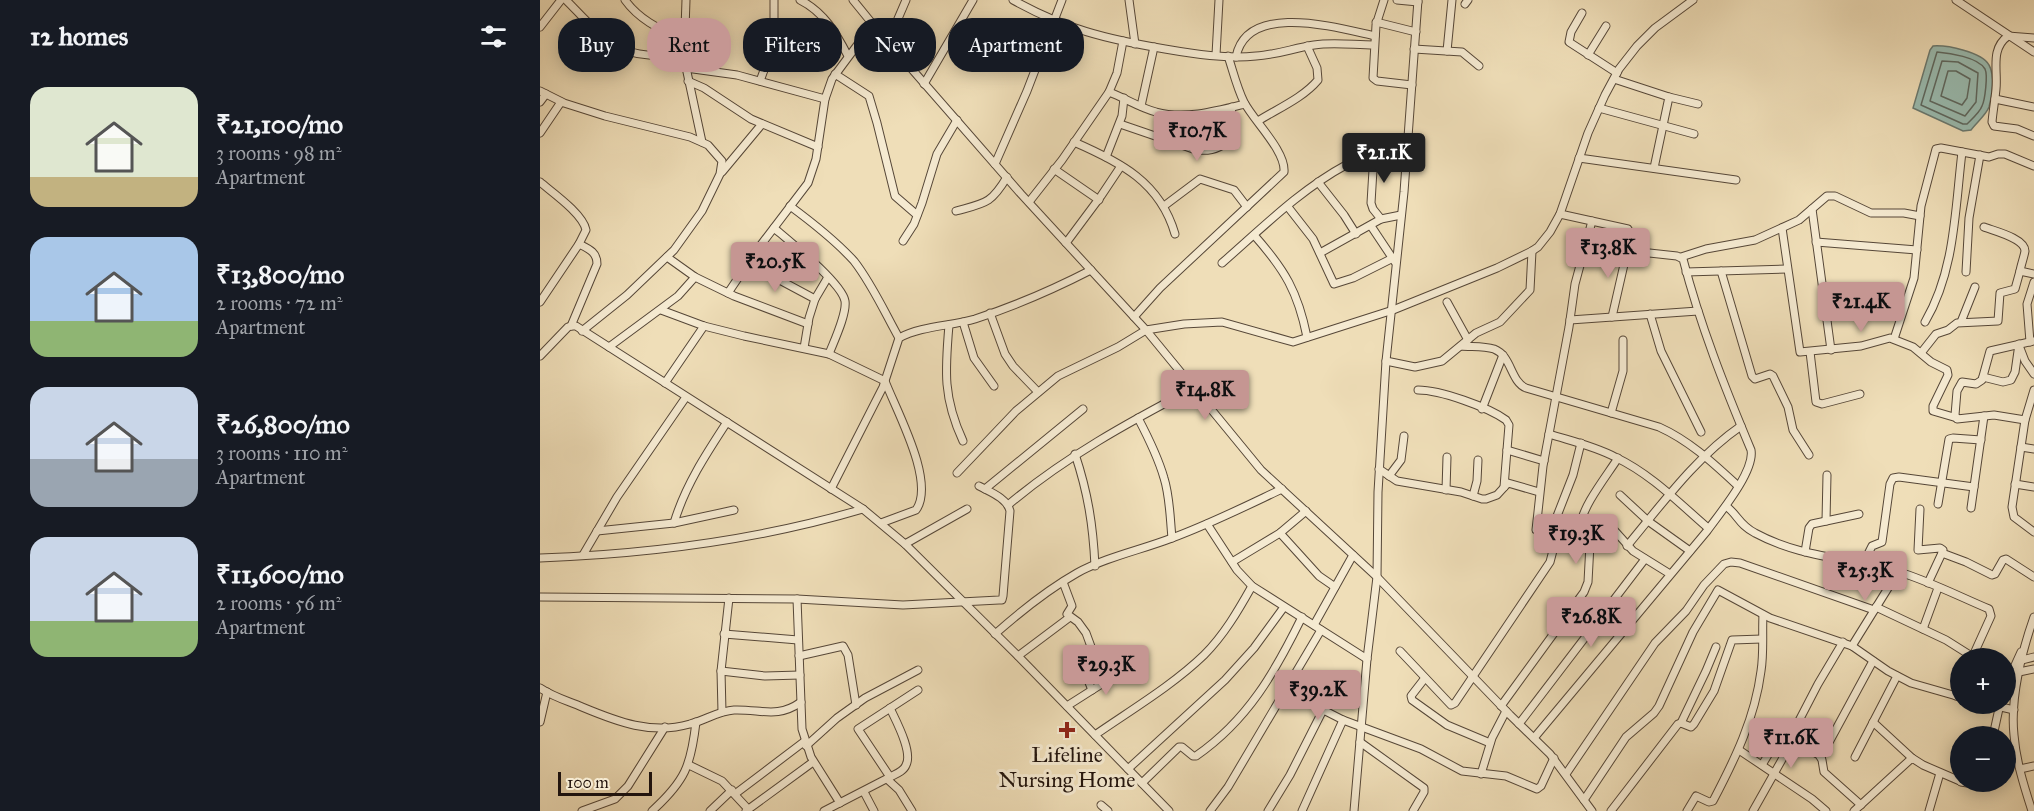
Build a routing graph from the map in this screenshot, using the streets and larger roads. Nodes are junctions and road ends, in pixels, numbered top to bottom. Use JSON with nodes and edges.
{"nodes":[{"id":1,"x":561,"y":0,"type":"edge"},
{"id":2,"x":566,"y":0,"type":"edge"},
{"id":3,"x":624,"y":0,"type":"edge"},
{"id":4,"x":686,"y":0,"type":"edge"},
{"id":5,"x":774,"y":0,"type":"edge"},
{"id":6,"x":800,"y":0,"type":"edge"},
{"id":7,"x":853,"y":0,"type":"edge"},
{"id":8,"x":906,"y":0,"type":"edge"},
{"id":9,"x":973,"y":0,"type":"edge"},
{"id":10,"x":1013,"y":0,"type":"edge"},
{"id":11,"x":1062,"y":0,"type":"edge"},
{"id":12,"x":1129,"y":0,"type":"edge"},
{"id":13,"x":1219,"y":0,"type":"edge"},
{"id":14,"x":1384,"y":0,"type":"edge"},
{"id":15,"x":1397,"y":0,"type":"edge"},
{"id":16,"x":1452,"y":0,"type":"edge"},
{"id":17,"x":1693,"y":0,"type":"edge"},
{"id":18,"x":1956,"y":0,"type":"edge"},
{"id":19,"x":1418,"y":1,"type":"edge"},
{"id":20,"x":1582,"y":13,"type":"dead end"},
{"id":21,"x":686,"y":18,"type":"edge"},
{"id":22,"x":868,"y":18,"type":"edge"},
{"id":23,"x":898,"y":18,"type":"edge"},
{"id":24,"x":1047,"y":18,"type":"edge"},
{"id":25,"x":1054,"y":18,"type":"edge"},
{"id":26,"x":647,"y":21,"type":"edge"},
{"id":27,"x":542,"y":22,"type":"edge"},
{"id":28,"x":1376,"y":22,"type":"junction"},
{"id":29,"x":1606,"y":26,"type":"dead end"},
{"id":30,"x":1084,"y":32,"type":"edge"},
{"id":31,"x":1416,"y":33,"type":"junction"},
{"id":32,"x":1375,"y":36,"type":"junction"},
{"id":33,"x":2008,"y":36,"type":"junction"},
{"id":34,"x":2034,"y":38,"type":"edge"},
{"id":35,"x":1123,"y":41,"type":"junction"},
{"id":36,"x":1135,"y":44,"type":"junction"},
{"id":37,"x":1374,"y":45,"type":"junction"},
{"id":38,"x":1307,"y":46,"type":"junction"},
{"id":39,"x":1155,"y":47,"type":"junction"},
{"id":40,"x":854,"y":48,"type":"edge"},
{"id":41,"x":1414,"y":50,"type":"junction"},
{"id":42,"x":1447,"y":51,"type":"junction"},
{"id":43,"x":2034,"y":52,"type":"edge"},
{"id":44,"x":647,"y":55,"type":"edge"},
{"id":45,"x":1216,"y":55,"type":"junction"},
{"id":46,"x":1588,"y":55,"type":"junction"},
{"id":47,"x":848,"y":56,"type":"junction"},
{"id":48,"x":1232,"y":56,"type":"junction"},
{"id":49,"x":1479,"y":66,"type":"dead end"},
{"id":50,"x":687,"y":72,"type":"edge"},
{"id":51,"x":715,"y":72,"type":"edge"},
{"id":52,"x":914,"y":72,"type":"edge"},
{"id":53,"x":1034,"y":72,"type":"edge"},
{"id":54,"x":835,"y":74,"type":"junction"},
{"id":55,"x":1615,"y":76,"type":"junction"},
{"id":56,"x":688,"y":81,"type":"junction"},
{"id":57,"x":760,"y":81,"type":"junction"},
{"id":58,"x":924,"y":84,"type":"junction"},
{"id":59,"x":1412,"y":85,"type":"junction"},
{"id":60,"x":543,"y":92,"type":"edge"},
{"id":61,"x":1109,"y":92,"type":"junction"},
{"id":62,"x":1669,"y":97,"type":"junction"},
{"id":63,"x":1124,"y":98,"type":"junction"},
{"id":64,"x":825,"y":99,"type":"junction"},
{"id":65,"x":1995,"y":99,"type":"junction"},
{"id":66,"x":540,"y":102,"type":"edge"},
{"id":67,"x":561,"y":102,"type":"junction"},
{"id":68,"x":1245,"y":104,"type":"junction"},
{"id":69,"x":1698,"y":104,"type":"dead end"},
{"id":70,"x":1141,"y":106,"type":"junction"},
{"id":71,"x":1232,"y":107,"type":"junction"},
{"id":72,"x":2034,"y":107,"type":"edge"},
{"id":73,"x":1599,"y":108,"type":"junction"},
{"id":74,"x":957,"y":120,"type":"junction"},
{"id":75,"x":1258,"y":121,"type":"junction"},
{"id":76,"x":762,"y":124,"type":"junction"},
{"id":77,"x":1120,"y":124,"type":"junction"},
{"id":78,"x":1663,"y":126,"type":"junction"},
{"id":79,"x":540,"y":133,"type":"edge"},
{"id":80,"x":1694,"y":134,"type":"dead end"},
{"id":81,"x":2034,"y":136,"type":"edge"},
{"id":82,"x":702,"y":142,"type":"junction"},
{"id":83,"x":1074,"y":142,"type":"junction"},
{"id":84,"x":1407,"y":144,"type":"junction"},
{"id":85,"x":818,"y":147,"type":"junction"},
{"id":86,"x":1962,"y":152,"type":"junction"},
{"id":87,"x":1374,"y":153,"type":"junction"},
{"id":88,"x":1980,"y":155,"type":"junction"},
{"id":89,"x":1106,"y":157,"type":"junction"},
{"id":90,"x":1579,"y":158,"type":"junction"},
{"id":91,"x":995,"y":164,"type":"junction"},
{"id":92,"x":1121,"y":166,"type":"junction"},
{"id":93,"x":2034,"y":166,"type":"edge"},
{"id":94,"x":1654,"y":168,"type":"junction"},
{"id":95,"x":1054,"y":169,"type":"junction"},
{"id":96,"x":720,"y":174,"type":"junction"},
{"id":97,"x":1007,"y":177,"type":"junction"},
{"id":98,"x":1736,"y":180,"type":"dead end"},
{"id":99,"x":540,"y":182,"type":"edge"},
{"id":100,"x":1318,"y":182,"type":"junction"},
{"id":101,"x":1099,"y":200,"type":"junction"},
{"id":102,"x":1029,"y":202,"type":"junction"},
{"id":103,"x":790,"y":206,"type":"junction"},
{"id":104,"x":1164,"y":206,"type":"junction"},
{"id":105,"x":1247,"y":207,"type":"junction"},
{"id":106,"x":1288,"y":207,"type":"junction"},
{"id":107,"x":1812,"y":209,"type":"junction"},
{"id":108,"x":956,"y":211,"type":"dead end"},
{"id":109,"x":1401,"y":214,"type":"junction"},
{"id":110,"x":1560,"y":214,"type":"junction"},
{"id":111,"x":917,"y":215,"type":"junction"},
{"id":112,"x":1920,"y":216,"type":"junction"},
{"id":113,"x":1381,"y":219,"type":"junction"},
{"id":114,"x":1592,"y":221,"type":"junction"},
{"id":115,"x":1371,"y":226,"type":"junction"},
{"id":116,"x":1984,"y":227,"type":"dead end"},
{"id":117,"x":774,"y":228,"type":"junction"},
{"id":118,"x":1782,"y":228,"type":"junction"},
{"id":119,"x":1175,"y":234,"type":"dead end"},
{"id":120,"x":1356,"y":234,"type":"junction"},
{"id":121,"x":1254,"y":236,"type":"junction"},
{"id":122,"x":903,"y":241,"type":"dead end"},
{"id":123,"x":1816,"y":242,"type":"junction"},
{"id":124,"x":1066,"y":243,"type":"junction"},
{"id":125,"x":579,"y":244,"type":"junction"},
{"id":126,"x":1628,"y":247,"type":"junction"},
{"id":127,"x":1917,"y":250,"type":"junction"},
{"id":128,"x":1532,"y":251,"type":"junction"},
{"id":129,"x":1320,"y":253,"type":"junction"},
{"id":130,"x":668,"y":256,"type":"junction"},
{"id":131,"x":1681,"y":257,"type":"junction"},
{"id":132,"x":1395,"y":261,"type":"junction"},
{"id":133,"x":748,"y":263,"type":"junction"},
{"id":134,"x":1222,"y":263,"type":"dead end"},
{"id":135,"x":1787,"y":269,"type":"junction"},
{"id":136,"x":1091,"y":270,"type":"junction"},
{"id":137,"x":1721,"y":271,"type":"junction"},
{"id":138,"x":2020,"y":271,"type":"junction"},
{"id":139,"x":1686,"y":272,"type":"junction"},
{"id":140,"x":1966,"y":272,"type":"dead end"},
{"id":141,"x":2034,"y":274,"type":"edge"},
{"id":142,"x":694,"y":277,"type":"junction"},
{"id":143,"x":828,"y":277,"type":"junction"},
{"id":144,"x":2034,"y":282,"type":"edge"},
{"id":145,"x":1975,"y":287,"type":"dead end"},
{"id":146,"x":728,"y":293,"type":"junction"},
{"id":147,"x":815,"y":299,"type":"junction"},
{"id":148,"x":1447,"y":302,"type":"dead end"},
{"id":149,"x":540,"y":303,"type":"edge"},
{"id":150,"x":661,"y":310,"type":"junction"},
{"id":151,"x":1393,"y":310,"type":"junction"},
{"id":152,"x":1698,"y":311,"type":"junction"},
{"id":153,"x":990,"y":314,"type":"junction"},
{"id":154,"x":1650,"y":314,"type":"junction"},
{"id":155,"x":1134,"y":317,"type":"junction"},
{"id":156,"x":1612,"y":317,"type":"junction"},
{"id":157,"x":1570,"y":320,"type":"junction"},
{"id":158,"x":963,"y":322,"type":"junction"},
{"id":159,"x":1925,"y":322,"type":"dead end"},
{"id":160,"x":1961,"y":322,"type":"junction"},
{"id":161,"x":808,"y":324,"type":"junction"},
{"id":162,"x":949,"y":325,"type":"junction"},
{"id":163,"x":571,"y":326,"type":"junction"},
{"id":164,"x":704,"y":326,"type":"junction"},
{"id":165,"x":1146,"y":330,"type":"junction"},
{"id":166,"x":582,"y":331,"type":"junction"},
{"id":167,"x":1307,"y":337,"type":"junction"},
{"id":168,"x":899,"y":338,"type":"junction"},
{"id":169,"x":1894,"y":339,"type":"junction"},
{"id":170,"x":1468,"y":340,"type":"junction"},
{"id":171,"x":1623,"y":340,"type":"dead end"},
{"id":172,"x":2032,"y":342,"type":"edge"},
{"id":173,"x":1461,"y":346,"type":"junction"},
{"id":174,"x":2019,"y":346,"type":"junction"},
{"id":175,"x":609,"y":347,"type":"junction"},
{"id":176,"x":804,"y":348,"type":"junction"},
{"id":177,"x":1831,"y":350,"type":"junction"},
{"id":178,"x":1810,"y":352,"type":"junction"},
{"id":179,"x":1921,"y":353,"type":"junction"},
{"id":180,"x":829,"y":354,"type":"junction"},
{"id":181,"x":1503,"y":355,"type":"junction"},
{"id":182,"x":540,"y":356,"type":"edge"},
{"id":183,"x":1386,"y":361,"type":"junction"},
{"id":184,"x":2028,"y":367,"type":"junction"},
{"id":185,"x":2016,"y":369,"type":"junction"},
{"id":186,"x":2034,"y":374,"type":"edge"},
{"id":187,"x":1983,"y":377,"type":"junction"},
{"id":188,"x":885,"y":381,"type":"junction"},
{"id":189,"x":665,"y":383,"type":"junction"},
{"id":190,"x":994,"y":386,"type":"dead end"},
{"id":191,"x":1194,"y":388,"type":"junction"},
{"id":192,"x":1418,"y":390,"type":"dead end"},
{"id":193,"x":2034,"y":390,"type":"edge"},
{"id":194,"x":1038,"y":392,"type":"junction"},
{"id":195,"x":1860,"y":394,"type":"dead end"},
{"id":196,"x":686,"y":397,"type":"junction"},
{"id":197,"x":1556,"y":397,"type":"junction"},
{"id":198,"x":1083,"y":409,"type":"dead end"},
{"id":199,"x":1482,"y":409,"type":"junction"},
{"id":200,"x":1611,"y":413,"type":"junction"},
{"id":201,"x":1984,"y":416,"type":"junction"},
{"id":202,"x":1138,"y":418,"type":"junction"},
{"id":203,"x":1957,"y":418,"type":"junction"},
{"id":204,"x":2025,"y":420,"type":"junction"},
{"id":205,"x":727,"y":422,"type":"junction"},
{"id":206,"x":1741,"y":426,"type":"junction"},
{"id":207,"x":1701,"y":432,"type":"dead end"},
{"id":208,"x":1549,"y":434,"type":"junction"},
{"id":209,"x":1404,"y":436,"type":"dead end"},
{"id":210,"x":1981,"y":440,"type":"junction"},
{"id":211,"x":963,"y":441,"type":"dead end"},
{"id":212,"x":1581,"y":443,"type":"junction"},
{"id":213,"x":2021,"y":447,"type":"junction"},
{"id":214,"x":2034,"y":449,"type":"edge"},
{"id":215,"x":1507,"y":450,"type":"junction"},
{"id":216,"x":1076,"y":454,"type":"junction"},
{"id":217,"x":1809,"y":455,"type":"dead end"},
{"id":218,"x":1705,"y":456,"type":"junction"},
{"id":219,"x":1447,"y":457,"type":"dead end"},
{"id":220,"x":1618,"y":458,"type":"junction"},
{"id":221,"x":1478,"y":459,"type":"dead end"},
{"id":222,"x":1544,"y":461,"type":"junction"},
{"id":223,"x":1379,"y":469,"type":"junction"},
{"id":224,"x":957,"y":473,"type":"dead end"},
{"id":225,"x":1827,"y":475,"type":"dead end"},
{"id":226,"x":1389,"y":476,"type":"junction"},
{"id":227,"x":1942,"y":482,"type":"junction"},
{"id":228,"x":2016,"y":484,"type":"junction"},
{"id":229,"x":1738,"y":486,"type":"junction"},
{"id":230,"x":1974,"y":487,"type":"junction"},
{"id":231,"x":2034,"y":487,"type":"edge"},
{"id":232,"x":1504,"y":488,"type":"junction"},
{"id":233,"x":831,"y":489,"type":"junction"},
{"id":234,"x":1282,"y":489,"type":"junction"},
{"id":235,"x":1446,"y":490,"type":"junction"},
{"id":236,"x":1539,"y":492,"type":"junction"},
{"id":237,"x":1670,"y":494,"type":"junction"},
{"id":238,"x":1620,"y":495,"type":"dead end"},
{"id":239,"x":1473,"y":496,"type":"junction"},
{"id":240,"x":1938,"y":504,"type":"dead end"},
{"id":241,"x":1008,"y":505,"type":"junction"},
{"id":242,"x":1726,"y":506,"type":"junction"},
{"id":243,"x":1971,"y":508,"type":"dead end"},
{"id":244,"x":863,"y":509,"type":"junction"},
{"id":245,"x":967,"y":509,"type":"dead end"},
{"id":246,"x":1920,"y":509,"type":"dead end"},
{"id":247,"x":734,"y":510,"type":"dead end"},
{"id":248,"x":1306,"y":511,"type":"junction"},
{"id":249,"x":1859,"y":514,"type":"dead end"},
{"id":250,"x":1648,"y":521,"type":"junction"},
{"id":251,"x":1826,"y":521,"type":"junction"},
{"id":252,"x":674,"y":523,"type":"junction"},
{"id":253,"x":881,"y":524,"type":"junction"},
{"id":254,"x":1207,"y":524,"type":"junction"},
{"id":255,"x":1708,"y":528,"type":"junction"},
{"id":256,"x":597,"y":531,"type":"junction"},
{"id":257,"x":1593,"y":531,"type":"junction"},
{"id":258,"x":2034,"y":531,"type":"edge"},
{"id":259,"x":1280,"y":533,"type":"junction"},
{"id":260,"x":1172,"y":538,"type":"junction"},
{"id":261,"x":1556,"y":539,"type":"junction"},
{"id":262,"x":905,"y":544,"type":"junction"},
{"id":263,"x":1627,"y":546,"type":"junction"},
{"id":264,"x":1690,"y":551,"type":"junction"},
{"id":265,"x":1805,"y":552,"type":"junction"},
{"id":266,"x":1942,"y":554,"type":"junction"},
{"id":267,"x":583,"y":555,"type":"junction"},
{"id":268,"x":1353,"y":555,"type":"junction"},
{"id":269,"x":540,"y":558,"type":"edge"},
{"id":270,"x":1645,"y":559,"type":"junction"},
{"id":271,"x":1232,"y":562,"type":"junction"},
{"id":272,"x":1863,"y":564,"type":"junction"},
{"id":273,"x":1095,"y":566,"type":"junction"},
{"id":274,"x":1898,"y":572,"type":"junction"},
{"id":275,"x":1670,"y":574,"type":"junction"},
{"id":276,"x":1377,"y":577,"type":"junction"},
{"id":277,"x":2034,"y":577,"type":"edge"},
{"id":278,"x":1063,"y":582,"type":"junction"},
{"id":279,"x":1928,"y":584,"type":"junction"},
{"id":280,"x":1252,"y":586,"type":"junction"},
{"id":281,"x":1335,"y":587,"type":"junction"},
{"id":282,"x":1938,"y":588,"type":"junction"},
{"id":283,"x":540,"y":597,"type":"edge"},
{"id":284,"x":729,"y":598,"type":"junction"},
{"id":285,"x":797,"y":599,"type":"junction"},
{"id":286,"x":964,"y":603,"type":"junction"},
{"id":287,"x":1284,"y":607,"type":"junction"},
{"id":288,"x":1875,"y":609,"type":"junction"},
{"id":289,"x":1763,"y":615,"type":"junction"},
{"id":290,"x":1070,"y":617,"type":"junction"},
{"id":291,"x":1302,"y":617,"type":"junction"},
{"id":292,"x":2034,"y":617,"type":"edge"},
{"id":293,"x":1314,"y":625,"type":"junction"},
{"id":294,"x":1923,"y":629,"type":"junction"},
{"id":295,"x":1322,"y":630,"type":"junction"},
{"id":296,"x":724,"y":634,"type":"junction"},
{"id":297,"x":995,"y":634,"type":"junction"},
{"id":298,"x":1762,"y":639,"type":"junction"},
{"id":299,"x":798,"y":640,"type":"junction"},
{"id":300,"x":1843,"y":642,"type":"junction"},
{"id":301,"x":2025,"y":644,"type":"junction"},
{"id":302,"x":1852,"y":646,"type":"junction"},
{"id":303,"x":1716,"y":647,"type":"dead end"},
{"id":304,"x":1956,"y":648,"type":"edge"},
{"id":305,"x":1977,"y":648,"type":"edge"},
{"id":306,"x":1400,"y":651,"type":"dead end"},
{"id":307,"x":1077,"y":653,"type":"dead end"},
{"id":308,"x":799,"y":656,"type":"junction"},
{"id":309,"x":1018,"y":656,"type":"junction"},
{"id":310,"x":2034,"y":657,"type":"edge"},
{"id":311,"x":1367,"y":659,"type":"junction"},
{"id":312,"x":2016,"y":660,"type":"edge"},
{"id":313,"x":2022,"y":660,"type":"junction"},
{"id":314,"x":1873,"y":661,"type":"junction"},
{"id":315,"x":1132,"y":664,"type":"dead end"},
{"id":316,"x":2034,"y":669,"type":"edge"},
{"id":317,"x":918,"y":670,"type":"dead end"},
{"id":318,"x":721,"y":671,"type":"junction"},
{"id":319,"x":2019,"y":672,"type":"junction"},
{"id":320,"x":800,"y":675,"type":"junction"},
{"id":321,"x":1473,"y":676,"type":"junction"},
{"id":322,"x":1897,"y":676,"type":"junction"},
{"id":323,"x":1425,"y":678,"type":"junction"},
{"id":324,"x":1104,"y":682,"type":"junction"},
{"id":325,"x":543,"y":690,"type":"edge"},
{"id":326,"x":918,"y":690,"type":"dead end"},
{"id":327,"x":1092,"y":690,"type":"junction"},
{"id":328,"x":1286,"y":691,"type":"junction"},
{"id":329,"x":1950,"y":695,"type":"edge"},
{"id":330,"x":2016,"y":695,"type":"edge"},
{"id":331,"x":801,"y":702,"type":"junction"},
{"id":332,"x":856,"y":705,"type":"junction"},
{"id":333,"x":1066,"y":706,"type":"junction"},
{"id":334,"x":890,"y":708,"type":"junction"},
{"id":335,"x":1504,"y":709,"type":"junction"},
{"id":336,"x":1323,"y":710,"type":"junction"},
{"id":337,"x":722,"y":712,"type":"junction"},
{"id":338,"x":2014,"y":714,"type":"edge"},
{"id":339,"x":1343,"y":720,"type":"junction"},
{"id":340,"x":540,"y":722,"type":"edge"},
{"id":341,"x":696,"y":722,"type":"junction"},
{"id":342,"x":1873,"y":722,"type":"junction"},
{"id":343,"x":1681,"y":723,"type":"junction"},
{"id":344,"x":1519,"y":724,"type":"junction"},
{"id":345,"x":665,"y":727,"type":"junction"},
{"id":346,"x":1361,"y":727,"type":"junction"},
{"id":347,"x":1095,"y":735,"type":"junction"},
{"id":348,"x":1534,"y":738,"type":"junction"},
{"id":349,"x":1791,"y":739,"type":"junction"},
{"id":350,"x":1360,"y":742,"type":"junction"},
{"id":351,"x":1490,"y":743,"type":"junction"},
{"id":352,"x":806,"y":744,"type":"junction"},
{"id":353,"x":1739,"y":750,"type":"junction"},
{"id":354,"x":1821,"y":757,"type":"junction"},
{"id":355,"x":1855,"y":757,"type":"dead end"},
{"id":356,"x":1554,"y":758,"type":"junction"},
{"id":357,"x":1912,"y":758,"type":"junction"},
{"id":358,"x":813,"y":762,"type":"junction"},
{"id":359,"x":689,"y":765,"type":"junction"},
{"id":360,"x":1762,"y":765,"type":"junction"},
{"id":361,"x":2034,"y":766,"type":"edge"},
{"id":362,"x":1128,"y":769,"type":"junction"},
{"id":363,"x":2020,"y":769,"type":"junction"},
{"id":364,"x":1775,"y":773,"type":"junction"},
{"id":365,"x":1940,"y":773,"type":"junction"},
{"id":366,"x":1481,"y":774,"type":"junction"},
{"id":367,"x":1566,"y":774,"type":"junction"},
{"id":368,"x":1950,"y":777,"type":"edge"},
{"id":369,"x":889,"y":778,"type":"junction"},
{"id":370,"x":1142,"y":783,"type":"junction"},
{"id":371,"x":733,"y":792,"type":"junction"},
{"id":372,"x":864,"y":792,"type":"junction"},
{"id":373,"x":1584,"y":800,"type":"junction"},
{"id":374,"x":840,"y":803,"type":"junction"},
{"id":375,"x":1101,"y":805,"type":"dead end"},
{"id":376,"x":1861,"y":805,"type":"junction"},
{"id":377,"x":747,"y":810,"type":"edge"},
{"id":378,"x":582,"y":811,"type":"edge"},
{"id":379,"x":652,"y":811,"type":"edge"},
{"id":380,"x":710,"y":811,"type":"edge"},
{"id":381,"x":824,"y":811,"type":"edge"},
{"id":382,"x":874,"y":811,"type":"edge"},
{"id":383,"x":912,"y":811,"type":"edge"},
{"id":384,"x":1108,"y":811,"type":"edge"},
{"id":385,"x":1169,"y":811,"type":"edge"},
{"id":386,"x":1210,"y":811,"type":"edge"},
{"id":387,"x":1268,"y":811,"type":"edge"},
{"id":388,"x":1302,"y":811,"type":"edge"},
{"id":389,"x":1354,"y":811,"type":"edge"},
{"id":390,"x":1413,"y":811,"type":"edge"},
{"id":391,"x":1592,"y":811,"type":"edge"},
{"id":392,"x":1611,"y":811,"type":"edge"},
{"id":393,"x":1687,"y":811,"type":"edge"},
{"id":394,"x":1753,"y":811,"type":"edge"},
{"id":395,"x":1826,"y":811,"type":"edge"},
{"id":396,"x":1854,"y":811,"type":"edge"},
{"id":397,"x":1929,"y":811,"type":"edge"},
{"id":398,"x":2032,"y":811,"type":"edge"}],
"edges":[{"from":1,"to":27,"type":"street"},
{"from":2,"to":44,"type":"street"},
{"from":3,"to":26,"type":"street"},
{"from":4,"to":21,"type":"street"},
{"from":5,"to":57,"type":"street"},
{"from":6,"to":47,"type":"street"},
{"from":7,"to":22,"type":"street"},
{"from":8,"to":23,"type":"street"},
{"from":9,"to":58,"type":"street"},
{"from":10,"to":24,"type":"street"},
{"from":11,"to":25,"type":"street"},
{"from":12,"to":36,"type":"street"},
{"from":13,"to":45,"type":"street"},
{"from":14,"to":28,"type":"street"},
{"from":15,"to":19,"type":"street"},
{"from":16,"to":42,"type":"street"},
{"from":17,"to":55,"type":"street"},
{"from":18,"to":33,"type":"street"},
{"from":19,"to":31,"type":"street"},
{"from":20,"to":46,"type":"street"},
{"from":28,"to":31,"type":"street"},
{"from":28,"to":32,"type":"street"},
{"from":29,"to":46,"type":"street"},
{"from":30,"to":35,"type":"street"},
{"from":31,"to":41,"type":"street"},
{"from":32,"to":37,"type":"street"},
{"from":32,"to":48,"type":"street"},
{"from":33,"to":34,"type":"street"},
{"from":33,"to":43,"type":"street"},
{"from":33,"to":65,"type":"street"},
{"from":35,"to":36,"type":"street"},
{"from":35,"to":61,"type":"street"},
{"from":36,"to":39,"type":"street"},
{"from":37,"to":38,"type":"street"},
{"from":37,"to":59,"type":"street"},
{"from":38,"to":48,"type":"street"},
{"from":38,"to":75,"type":"street"},
{"from":39,"to":45,"type":"street"},
{"from":39,"to":70,"type":"street"},
{"from":40,"to":47,"type":"street"},
{"from":41,"to":42,"type":"street"},
{"from":41,"to":59,"type":"street"},
{"from":42,"to":49,"type":"street"},
{"from":45,"to":48,"type":"street"},
{"from":46,"to":55,"type":"street"},
{"from":47,"to":54,"type":"street"},
{"from":48,"to":68,"type":"street"},
{"from":50,"to":56,"type":"street"},
{"from":51,"to":57,"type":"street"},
{"from":52,"to":58,"type":"street"},
{"from":53,"to":91,"type":"street"},
{"from":54,"to":64,"type":"street"},
{"from":54,"to":111,"type":"street"},
{"from":55,"to":62,"type":"street"},
{"from":55,"to":73,"type":"street"},
{"from":56,"to":76,"type":"street"},
{"from":56,"to":82,"type":"street"},
{"from":57,"to":64,"type":"street"},
{"from":58,"to":74,"type":"street"},
{"from":59,"to":84,"type":"street"},
{"from":60,"to":66,"type":"street"},
{"from":60,"to":67,"type":"street"},
{"from":61,"to":63,"type":"street"},
{"from":61,"to":83,"type":"street"},
{"from":62,"to":69,"type":"street"},
{"from":62,"to":78,"type":"street"},
{"from":63,"to":70,"type":"street"},
{"from":63,"to":77,"type":"street"},
{"from":64,"to":85,"type":"street"},
{"from":65,"to":72,"type":"street"},
{"from":65,"to":81,"type":"street"},
{"from":67,"to":79,"type":"street"},
{"from":67,"to":82,"type":"street"},
{"from":68,"to":71,"type":"street"},
{"from":68,"to":75,"type":"street"},
{"from":70,"to":71,"type":"street"},
{"from":71,"to":77,"type":"street"},
{"from":73,"to":78,"type":"street"},
{"from":73,"to":90,"type":"street"},
{"from":74,"to":91,"type":"street"},
{"from":74,"to":111,"type":"street"},
{"from":75,"to":105,"type":"street"},
{"from":76,"to":85,"type":"street"},
{"from":76,"to":96,"type":"street"},
{"from":77,"to":89,"type":"street"},
{"from":78,"to":80,"type":"street"},
{"from":78,"to":94,"type":"street"},
{"from":82,"to":96,"type":"street"},
{"from":83,"to":89,"type":"street"},
{"from":83,"to":95,"type":"street"},
{"from":84,"to":87,"type":"street"},
{"from":84,"to":109,"type":"street"},
{"from":85,"to":103,"type":"street"},
{"from":86,"to":88,"type":"street"},
{"from":86,"to":112,"type":"street"},
{"from":86,"to":159,"type":"street"},
{"from":87,"to":100,"type":"street"},
{"from":87,"to":113,"type":"street"},
{"from":88,"to":93,"type":"street"},
{"from":88,"to":140,"type":"street"},
{"from":89,"to":92,"type":"street"},
{"from":90,"to":94,"type":"street"},
{"from":90,"to":110,"type":"street"},
{"from":91,"to":97,"type":"street"},
{"from":92,"to":101,"type":"street"},
{"from":92,"to":104,"type":"street"},
{"from":94,"to":98,"type":"street"},
{"from":95,"to":101,"type":"street"},
{"from":95,"to":102,"type":"street"},
{"from":96,"to":130,"type":"street"},
{"from":97,"to":102,"type":"street"},
{"from":97,"to":108,"type":"street"},
{"from":99,"to":125,"type":"street"},
{"from":100,"to":106,"type":"street"},
{"from":100,"to":120,"type":"street"},
{"from":101,"to":124,"type":"street"},
{"from":102,"to":124,"type":"street"},
{"from":103,"to":117,"type":"street"},
{"from":103,"to":168,"type":"street"},
{"from":104,"to":105,"type":"street"},
{"from":104,"to":119,"type":"street"},
{"from":105,"to":155,"type":"street"},
{"from":106,"to":121,"type":"street"},
{"from":106,"to":129,"type":"street"},
{"from":107,"to":112,"type":"street"},
{"from":107,"to":118,"type":"street"},
{"from":107,"to":123,"type":"street"},
{"from":109,"to":113,"type":"street"},
{"from":109,"to":132,"type":"street"},
{"from":110,"to":114,"type":"street"},
{"from":110,"to":128,"type":"street"},
{"from":111,"to":122,"type":"street"},
{"from":112,"to":127,"type":"street"},
{"from":113,"to":115,"type":"street"},
{"from":114,"to":126,"type":"street"},
{"from":114,"to":157,"type":"street"},
{"from":115,"to":120,"type":"street"},
{"from":115,"to":132,"type":"street"},
{"from":116,"to":138,"type":"street"},
{"from":117,"to":133,"type":"street"},
{"from":117,"to":143,"type":"street"},
{"from":118,"to":131,"type":"street"},
{"from":118,"to":135,"type":"street"},
{"from":120,"to":129,"type":"street"},
{"from":121,"to":134,"type":"street"},
{"from":121,"to":167,"type":"street"},
{"from":123,"to":127,"type":"street"},
{"from":123,"to":177,"type":"street"},
{"from":124,"to":136,"type":"street"},
{"from":125,"to":149,"type":"street"},
{"from":125,"to":163,"type":"street"},
{"from":126,"to":131,"type":"street"},
{"from":126,"to":156,"type":"street"},
{"from":127,"to":169,"type":"street"},
{"from":128,"to":151,"type":"street"},
{"from":128,"to":170,"type":"street"},
{"from":129,"to":132,"type":"street"},
{"from":130,"to":142,"type":"street"},
{"from":130,"to":166,"type":"street"},
{"from":131,"to":139,"type":"street"},
{"from":132,"to":151,"type":"street"},
{"from":133,"to":146,"type":"street"},
{"from":133,"to":147,"type":"street"},
{"from":135,"to":137,"type":"street"},
{"from":135,"to":178,"type":"street"},
{"from":136,"to":153,"type":"street"},
{"from":136,"to":155,"type":"street"},
{"from":137,"to":139,"type":"street"},
{"from":137,"to":217,"type":"street"},
{"from":138,"to":141,"type":"street"},
{"from":138,"to":160,"type":"street"},
{"from":139,"to":152,"type":"street"},
{"from":142,"to":146,"type":"street"},
{"from":142,"to":150,"type":"street"},
{"from":143,"to":147,"type":"street"},
{"from":143,"to":180,"type":"street"},
{"from":144,"to":172,"type":"street"},
{"from":145,"to":160,"type":"street"},
{"from":146,"to":161,"type":"street"},
{"from":147,"to":161,"type":"street"},
{"from":148,"to":170,"type":"street"},
{"from":150,"to":164,"type":"street"},
{"from":150,"to":175,"type":"street"},
{"from":151,"to":167,"type":"street"},
{"from":151,"to":183,"type":"street"},
{"from":152,"to":154,"type":"street"},
{"from":152,"to":206,"type":"street"},
{"from":153,"to":158,"type":"street"},
{"from":153,"to":194,"type":"street"},
{"from":154,"to":156,"type":"street"},
{"from":154,"to":207,"type":"street"},
{"from":155,"to":165,"type":"street"},
{"from":156,"to":157,"type":"street"},
{"from":157,"to":197,"type":"street"},
{"from":158,"to":162,"type":"street"},
{"from":158,"to":190,"type":"street"},
{"from":160,"to":179,"type":"street"},
{"from":161,"to":176,"type":"street"},
{"from":162,"to":168,"type":"street"},
{"from":162,"to":211,"type":"street"},
{"from":163,"to":166,"type":"street"},
{"from":163,"to":182,"type":"street"},
{"from":164,"to":176,"type":"street"},
{"from":164,"to":189,"type":"street"},
{"from":165,"to":167,"type":"street"},
{"from":165,"to":191,"type":"street"},
{"from":165,"to":194,"type":"street"},
{"from":166,"to":175,"type":"street"},
{"from":168,"to":188,"type":"street"},
{"from":169,"to":177,"type":"street"},
{"from":169,"to":179,"type":"street"},
{"from":170,"to":173,"type":"street"},
{"from":171,"to":200,"type":"street"},
{"from":172,"to":174,"type":"street"},
{"from":173,"to":181,"type":"street"},
{"from":173,"to":183,"type":"street"},
{"from":174,"to":184,"type":"street"},
{"from":174,"to":185,"type":"street"},
{"from":174,"to":187,"type":"street"},
{"from":175,"to":189,"type":"street"},
{"from":176,"to":180,"type":"street"},
{"from":177,"to":178,"type":"street"},
{"from":178,"to":195,"type":"street"},
{"from":179,"to":203,"type":"street"},
{"from":180,"to":188,"type":"street"},
{"from":181,"to":197,"type":"street"},
{"from":181,"to":199,"type":"street"},
{"from":183,"to":223,"type":"street"},
{"from":184,"to":185,"type":"street"},
{"from":184,"to":186,"type":"street"},
{"from":185,"to":187,"type":"street"},
{"from":187,"to":203,"type":"street"},
{"from":188,"to":233,"type":"street"},
{"from":188,"to":253,"type":"street"},
{"from":189,"to":196,"type":"street"},
{"from":191,"to":202,"type":"street"},
{"from":191,"to":234,"type":"street"},
{"from":192,"to":199,"type":"street"},
{"from":193,"to":204,"type":"street"},
{"from":194,"to":224,"type":"street"},
{"from":196,"to":205,"type":"street"},
{"from":196,"to":256,"type":"street"},
{"from":197,"to":200,"type":"street"},
{"from":197,"to":208,"type":"street"},
{"from":198,"to":241,"type":"street"},
{"from":199,"to":215,"type":"street"},
{"from":200,"to":218,"type":"street"},
{"from":201,"to":203,"type":"street"},
{"from":201,"to":204,"type":"street"},
{"from":201,"to":210,"type":"street"},
{"from":202,"to":216,"type":"street"},
{"from":202,"to":260,"type":"street"},
{"from":204,"to":213,"type":"street"},
{"from":205,"to":233,"type":"street"},
{"from":205,"to":252,"type":"street"},
{"from":206,"to":218,"type":"street"},
{"from":206,"to":229,"type":"street"},
{"from":208,"to":212,"type":"street"},
{"from":208,"to":222,"type":"street"},
{"from":209,"to":226,"type":"street"},
{"from":210,"to":227,"type":"street"},
{"from":210,"to":230,"type":"street"},
{"from":212,"to":220,"type":"street"},
{"from":212,"to":261,"type":"street"},
{"from":213,"to":214,"type":"street"},
{"from":213,"to":228,"type":"street"},
{"from":215,"to":222,"type":"street"},
{"from":215,"to":232,"type":"street"},
{"from":216,"to":241,"type":"street"},
{"from":216,"to":273,"type":"street"},
{"from":218,"to":229,"type":"street"},
{"from":218,"to":237,"type":"street"},
{"from":219,"to":235,"type":"street"},
{"from":220,"to":237,"type":"street"},
{"from":220,"to":257,"type":"street"},
{"from":221,"to":239,"type":"street"},
{"from":222,"to":236,"type":"street"},
{"from":223,"to":226,"type":"street"},
{"from":223,"to":276,"type":"street"},
{"from":225,"to":251,"type":"street"},
{"from":226,"to":235,"type":"street"},
{"from":227,"to":230,"type":"street"},
{"from":227,"to":240,"type":"street"},
{"from":227,"to":272,"type":"street"},
{"from":228,"to":231,"type":"street"},
{"from":228,"to":258,"type":"street"},
{"from":229,"to":242,"type":"street"},
{"from":230,"to":243,"type":"street"},
{"from":232,"to":236,"type":"street"},
{"from":232,"to":239,"type":"street"},
{"from":233,"to":244,"type":"street"},
{"from":234,"to":248,"type":"street"},
{"from":234,"to":254,"type":"street"},
{"from":235,"to":239,"type":"street"},
{"from":236,"to":261,"type":"street"},
{"from":237,"to":250,"type":"street"},
{"from":237,"to":255,"type":"street"},
{"from":238,"to":250,"type":"street"},
{"from":241,"to":286,"type":"street"},
{"from":242,"to":255,"type":"street"},
{"from":242,"to":265,"type":"street"},
{"from":244,"to":253,"type":"street"},
{"from":244,"to":267,"type":"street"},
{"from":245,"to":262,"type":"street"},
{"from":246,"to":266,"type":"street"},
{"from":247,"to":252,"type":"street"},
{"from":248,"to":259,"type":"street"},
{"from":248,"to":268,"type":"street"},
{"from":249,"to":251,"type":"street"},
{"from":250,"to":263,"type":"street"},
{"from":250,"to":264,"type":"street"},
{"from":251,"to":265,"type":"street"},
{"from":252,"to":256,"type":"street"},
{"from":253,"to":262,"type":"street"},
{"from":254,"to":260,"type":"street"},
{"from":254,"to":271,"type":"street"},
{"from":255,"to":264,"type":"street"},
{"from":256,"to":267,"type":"street"},
{"from":257,"to":263,"type":"street"},
{"from":257,"to":335,"type":"street"},
{"from":259,"to":271,"type":"street"},
{"from":259,"to":281,"type":"street"},
{"from":260,"to":273,"type":"street"},
{"from":261,"to":321,"type":"street"},
{"from":262,"to":286,"type":"street"},
{"from":263,"to":270,"type":"street"},
{"from":264,"to":275,"type":"street"},
{"from":265,"to":272,"type":"street"},
{"from":266,"to":277,"type":"street"},
{"from":266,"to":279,"type":"street"},
{"from":267,"to":269,"type":"street"},
{"from":268,"to":276,"type":"street"},
{"from":268,"to":281,"type":"street"},
{"from":270,"to":275,"type":"street"},
{"from":270,"to":344,"type":"street"},
{"from":271,"to":280,"type":"street"},
{"from":272,"to":274,"type":"street"},
{"from":273,"to":278,"type":"street"},
{"from":274,"to":279,"type":"street"},
{"from":274,"to":288,"type":"street"},
{"from":275,"to":348,"type":"street"},
{"from":276,"to":311,"type":"street"},
{"from":276,"to":321,"type":"street"},
{"from":278,"to":290,"type":"street"},
{"from":278,"to":297,"type":"street"},
{"from":279,"to":282,"type":"street"},
{"from":280,"to":287,"type":"street"},
{"from":280,"to":347,"type":"street"},
{"from":281,"to":293,"type":"street"},
{"from":282,"to":294,"type":"street"},
{"from":282,"to":305,"type":"street"},
{"from":283,"to":284,"type":"street"},
{"from":284,"to":285,"type":"street"},
{"from":284,"to":296,"type":"street"},
{"from":285,"to":286,"type":"street"},
{"from":285,"to":299,"type":"street"},
{"from":286,"to":297,"type":"street"},
{"from":287,"to":291,"type":"street"},
{"from":287,"to":362,"type":"street"},
{"from":288,"to":294,"type":"street"},
{"from":288,"to":302,"type":"street"},
{"from":288,"to":367,"type":"street"},
{"from":289,"to":298,"type":"street"},
{"from":289,"to":300,"type":"street"},
{"from":289,"to":373,"type":"street"},
{"from":290,"to":309,"type":"street"},
{"from":290,"to":324,"type":"street"},
{"from":291,"to":293,"type":"street"},
{"from":291,"to":370,"type":"street"},
{"from":292,"to":301,"type":"street"},
{"from":293,"to":295,"type":"street"},
{"from":294,"to":304,"type":"street"},
{"from":295,"to":311,"type":"street"},
{"from":295,"to":328,"type":"street"},
{"from":296,"to":299,"type":"street"},
{"from":296,"to":318,"type":"street"},
{"from":297,"to":309,"type":"street"},
{"from":298,"to":343,"type":"street"},
{"from":298,"to":353,"type":"street"},
{"from":299,"to":308,"type":"street"},
{"from":300,"to":302,"type":"street"},
{"from":300,"to":349,"type":"street"},
{"from":301,"to":312,"type":"street"},
{"from":301,"to":313,"type":"street"},
{"from":302,"to":314,"type":"street"},
{"from":303,"to":343,"type":"street"},
{"from":306,"to":323,"type":"street"},
{"from":307,"to":327,"type":"street"},
{"from":308,"to":320,"type":"street"},
{"from":308,"to":332,"type":"street"},
{"from":309,"to":333,"type":"street"},
{"from":310,"to":313,"type":"street"},
{"from":311,"to":346,"type":"street"},
{"from":313,"to":319,"type":"street"},
{"from":314,"to":322,"type":"street"},
{"from":314,"to":354,"type":"street"},
{"from":315,"to":324,"type":"street"},
{"from":316,"to":319,"type":"street"},
{"from":317,"to":332,"type":"street"},
{"from":318,"to":320,"type":"street"},
{"from":318,"to":337,"type":"street"},
{"from":319,"to":330,"type":"street"},
{"from":320,"to":331,"type":"street"},
{"from":321,"to":323,"type":"street"},
{"from":321,"to":335,"type":"street"},
{"from":322,"to":329,"type":"street"},
{"from":322,"to":342,"type":"street"},
{"from":323,"to":351,"type":"street"},
{"from":324,"to":327,"type":"street"},
{"from":325,"to":340,"type":"street"},
{"from":325,"to":345,"type":"street"},
{"from":326,"to":334,"type":"street"},
{"from":327,"to":333,"type":"street"},
{"from":328,"to":336,"type":"street"},
{"from":328,"to":386,"type":"street"},
{"from":331,"to":337,"type":"street"},
{"from":331,"to":352,"type":"street"},
{"from":332,"to":352,"type":"street"},
{"from":333,"to":347,"type":"street"},
{"from":334,"to":369,"type":"street"},
{"from":334,"to":369,"type":"street"},
{"from":335,"to":344,"type":"street"},
{"from":335,"to":351,"type":"street"},
{"from":336,"to":339,"type":"street"},
{"from":336,"to":387,"type":"street"},
{"from":337,"to":341,"type":"street"},
{"from":338,"to":363,"type":"street"},
{"from":339,"to":346,"type":"street"},
{"from":339,"to":388,"type":"street"},
{"from":341,"to":345,"type":"street"},
{"from":341,"to":359,"type":"street"},
{"from":342,"to":355,"type":"street"},
{"from":342,"to":357,"type":"street"},
{"from":343,"to":392,"type":"street"},
{"from":344,"to":348,"type":"street"},
{"from":345,"to":378,"type":"street"},
{"from":346,"to":350,"type":"street"},
{"from":346,"to":366,"type":"street"},
{"from":347,"to":362,"type":"street"},
{"from":348,"to":356,"type":"street"},
{"from":349,"to":354,"type":"street"},
{"from":349,"to":360,"type":"street"},
{"from":349,"to":364,"type":"street"},
{"from":350,"to":389,"type":"street"},
{"from":350,"to":390,"type":"street"},
{"from":351,"to":366,"type":"street"},
{"from":352,"to":358,"type":"street"},
{"from":352,"to":371,"type":"street"},
{"from":353,"to":360,"type":"street"},
{"from":353,"to":393,"type":"street"},
{"from":354,"to":376,"type":"street"},
{"from":356,"to":366,"type":"street"},
{"from":356,"to":367,"type":"street"},
{"from":357,"to":365,"type":"street"},
{"from":357,"to":376,"type":"street"},
{"from":358,"to":374,"type":"street"},
{"from":358,"to":377,"type":"street"},
{"from":359,"to":371,"type":"street"},
{"from":359,"to":379,"type":"street"},
{"from":360,"to":364,"type":"street"},
{"from":361,"to":363,"type":"street"},
{"from":362,"to":370,"type":"street"},
{"from":363,"to":398,"type":"street"},
{"from":364,"to":394,"type":"street"},
{"from":364,"to":395,"type":"street"},
{"from":365,"to":368,"type":"street"},
{"from":365,"to":397,"type":"street"},
{"from":367,"to":373,"type":"street"},
{"from":369,"to":372,"type":"street"},
{"from":369,"to":383,"type":"street"},
{"from":370,"to":385,"type":"street"},
{"from":371,"to":377,"type":"street"},
{"from":371,"to":380,"type":"street"},
{"from":372,"to":374,"type":"street"},
{"from":372,"to":382,"type":"street"},
{"from":373,"to":391,"type":"street"},
{"from":374,"to":381,"type":"street"},
{"from":375,"to":384,"type":"street"},
{"from":376,"to":396,"type":"street"}]}
